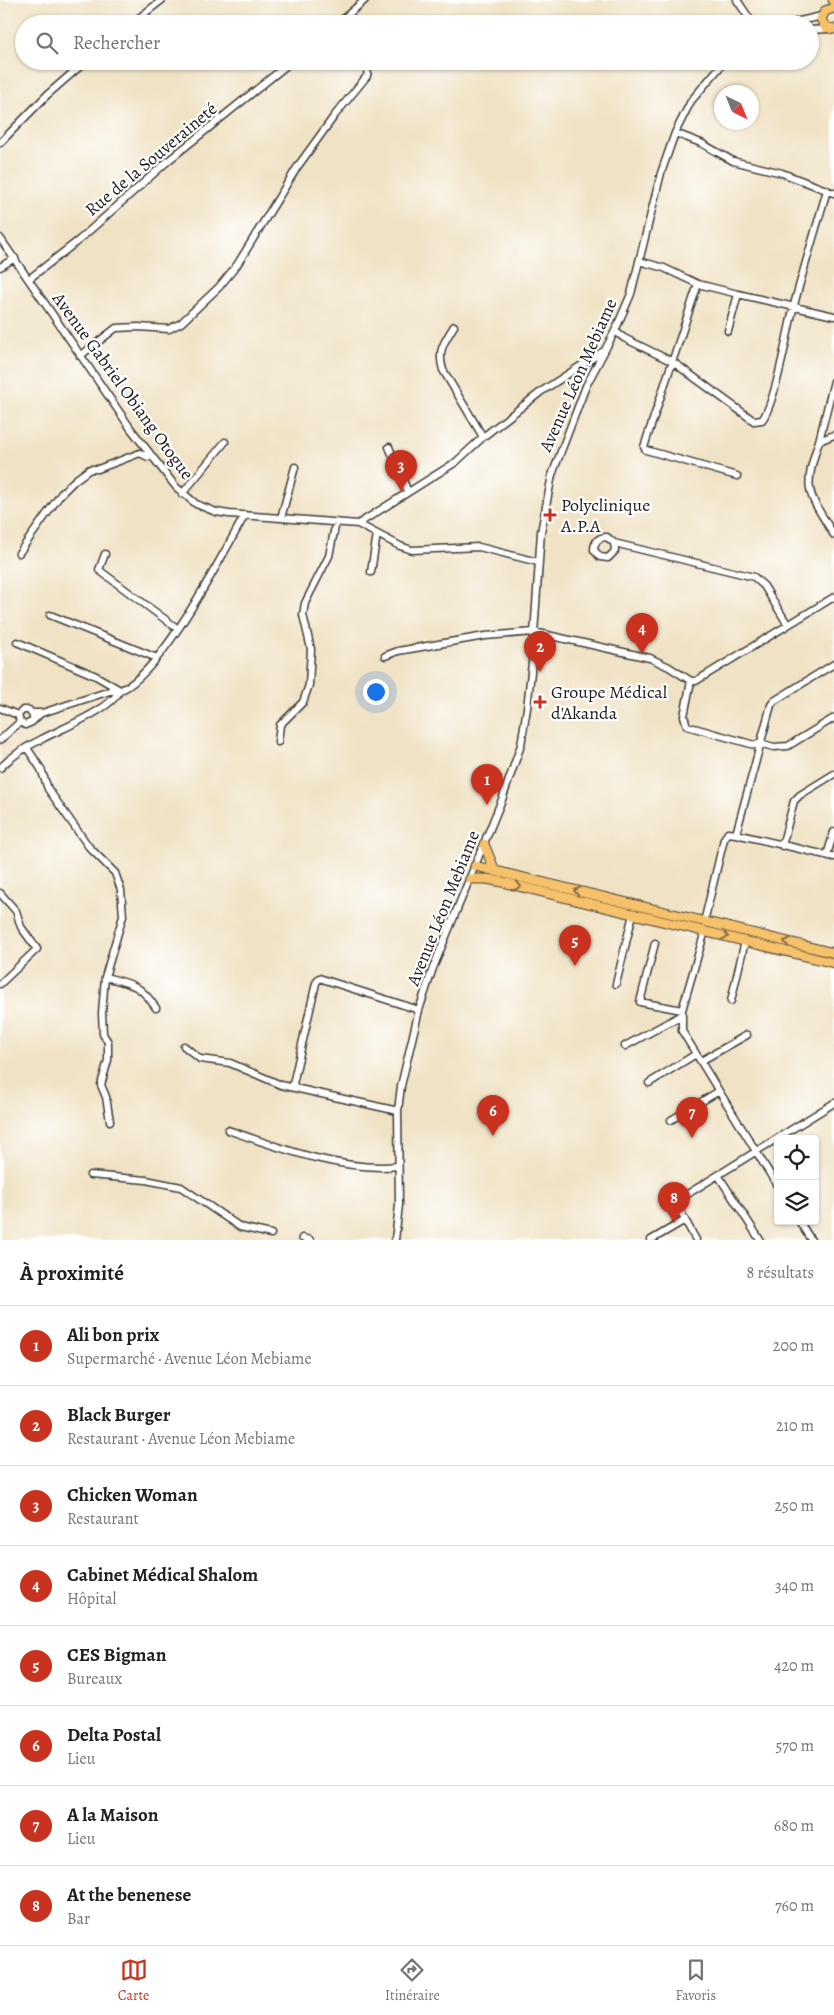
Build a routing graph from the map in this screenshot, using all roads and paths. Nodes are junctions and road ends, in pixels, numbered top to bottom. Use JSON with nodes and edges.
{"nodes":[{"id":1,"x":162,"y":0,"type":"edge"},
{"id":2,"x":365,"y":0,"type":"edge"},
{"id":3,"x":737,"y":0,"type":"edge"},
{"id":4,"x":823,"y":3,"type":"dead end"},
{"id":5,"x":834,"y":8,"type":"edge"},
{"id":6,"x":822,"y":14,"type":"junction"},
{"id":7,"x":142,"y":15,"type":"edge"},
{"id":8,"x":348,"y":15,"type":"edge"},
{"id":9,"x":746,"y":15,"type":"edge"},
{"id":10,"x":818,"y":15,"type":"edge"},
{"id":11,"x":832,"y":29,"type":"edge"},
{"id":12,"x":819,"y":30,"type":"edge"},
{"id":13,"x":75,"y":70,"type":"edge"},
{"id":14,"x":281,"y":70,"type":"edge"},
{"id":15,"x":368,"y":70,"type":"edge"},
{"id":16,"x":717,"y":70,"type":"edge"},
{"id":17,"x":675,"y":133,"type":"junction"},
{"id":18,"x":0,"y":143,"type":"edge"},
{"id":19,"x":827,"y":190,"type":"junction"},
{"id":20,"x":834,"y":193,"type":"edge"},
{"id":21,"x":0,"y":238,"type":"edge"},
{"id":22,"x":15,"y":258,"type":"junction"},
{"id":23,"x":639,"y":261,"type":"junction"},
{"id":24,"x":0,"y":267,"type":"edge"},
{"id":25,"x":29,"y":279,"type":"junction"},
{"id":26,"x":698,"y":284,"type":"junction"},
{"id":27,"x":738,"y":294,"type":"junction"},
{"id":28,"x":794,"y":306,"type":"junction"},
{"id":29,"x":834,"y":316,"type":"edge"},
{"id":30,"x":454,"y":326,"type":"dead end"},
{"id":31,"x":615,"y":331,"type":"junction"},
{"id":32,"x":728,"y":331,"type":"dead end"},
{"id":33,"x":603,"y":351,"type":"junction"},
{"id":34,"x":80,"y":356,"type":"junction"},
{"id":35,"x":673,"y":362,"type":"junction"},
{"id":36,"x":834,"y":381,"type":"edge"},
{"id":37,"x":834,"y":435,"type":"edge"},
{"id":38,"x":482,"y":437,"type":"junction"},
{"id":39,"x":819,"y":441,"type":"junction"},
{"id":40,"x":226,"y":442,"type":"dead end"},
{"id":41,"x":389,"y":447,"type":"dead end"},
{"id":42,"x":151,"y":455,"type":"junction"},
{"id":43,"x":295,"y":467,"type":"dead end"},
{"id":44,"x":737,"y":476,"type":"dead end"},
{"id":45,"x":408,"y":492,"type":"junction"},
{"id":46,"x":182,"y":494,"type":"junction"},
{"id":47,"x":245,"y":515,"type":"junction"},
{"id":48,"x":281,"y":518,"type":"junction"},
{"id":49,"x":336,"y":522,"type":"junction"},
{"id":50,"x":358,"y":524,"type":"junction"},
{"id":51,"x":377,"y":534,"type":"junction"},
{"id":52,"x":834,"y":535,"type":"edge"},
{"id":53,"x":614,"y":543,"type":"dead end"},
{"id":54,"x":19,"y":553,"type":"dead end"},
{"id":55,"x":105,"y":554,"type":"dead end"},
{"id":56,"x":538,"y":562,"type":"junction"},
{"id":57,"x":371,"y":572,"type":"dead end"},
{"id":58,"x":834,"y":597,"type":"edge"},
{"id":59,"x":50,"y":614,"type":"dead end"},
{"id":60,"x":788,"y":625,"type":"junction"},
{"id":61,"x":178,"y":628,"type":"junction"},
{"id":62,"x":534,"y":632,"type":"junction"},
{"id":63,"x":17,"y":642,"type":"dead end"},
{"id":64,"x":385,"y":656,"type":"dead end"},
{"id":65,"x":157,"y":658,"type":"junction"},
{"id":66,"x":834,"y":664,"type":"edge"},
{"id":67,"x":691,"y":681,"type":"junction"},
{"id":68,"x":120,"y":690,"type":"junction"},
{"id":69,"x":0,"y":708,"type":"edge"},
{"id":70,"x":33,"y":716,"type":"junction"},
{"id":71,"x":19,"y":718,"type":"junction"},
{"id":72,"x":834,"y":718,"type":"edge"},
{"id":73,"x":0,"y":740,"type":"edge"},
{"id":74,"x":278,"y":742,"type":"dead end"},
{"id":75,"x":759,"y":745,"type":"junction"},
{"id":76,"x":27,"y":748,"type":"junction"},
{"id":77,"x":0,"y":768,"type":"edge"},
{"id":78,"x":834,"y":774,"type":"edge"},
{"id":79,"x":834,"y":832,"type":"edge"},
{"id":80,"x":736,"y":834,"type":"junction"},
{"id":81,"x":484,"y":844,"type":"junction"},
{"id":82,"x":782,"y":846,"type":"junction"},
{"id":83,"x":827,"y":855,"type":"junction"},
{"id":84,"x":834,"y":857,"type":"edge"},
{"id":85,"x":475,"y":866,"type":"junction"},
{"id":86,"x":495,"y":870,"type":"junction"},
{"id":87,"x":470,"y":879,"type":"junction"},
{"id":88,"x":0,"y":893,"type":"edge"},
{"id":89,"x":633,"y":914,"type":"junction"},
{"id":90,"x":704,"y":927,"type":"junction"},
{"id":91,"x":745,"y":941,"type":"junction"},
{"id":92,"x":655,"y":943,"type":"dead end"},
{"id":93,"x":834,"y":953,"type":"edge"},
{"id":94,"x":834,"y":963,"type":"edge"},
{"id":95,"x":105,"y":976,"type":"junction"},
{"id":96,"x":0,"y":984,"type":"edge"},
{"id":97,"x":616,"y":984,"type":"dead end"},
{"id":98,"x":731,"y":1002,"type":"dead end"},
{"id":99,"x":156,"y":1008,"type":"dead end"},
{"id":100,"x":419,"y":1010,"type":"junction"},
{"id":101,"x":682,"y":1013,"type":"junction"},
{"id":102,"x":747,"y":1035,"type":"dead end"},
{"id":103,"x":184,"y":1046,"type":"dead end"},
{"id":104,"x":625,"y":1046,"type":"dead end"},
{"id":105,"x":696,"y":1054,"type":"junction"},
{"id":106,"x":701,"y":1061,"type":"junction"},
{"id":107,"x":649,"y":1083,"type":"dead end"},
{"id":108,"x":295,"y":1088,"type":"junction"},
{"id":109,"x":719,"y":1091,"type":"junction"},
{"id":110,"x":834,"y":1103,"type":"edge"},
{"id":111,"x":398,"y":1111,"type":"junction"},
{"id":112,"x":671,"y":1120,"type":"dead end"},
{"id":113,"x":110,"y":1121,"type":"dead end"},
{"id":114,"x":228,"y":1130,"type":"dead end"},
{"id":115,"x":756,"y":1152,"type":"junction"},
{"id":116,"x":398,"y":1166,"type":"junction"},
{"id":117,"x":90,"y":1175,"type":"dead end"},
{"id":118,"x":718,"y":1175,"type":"junction"},
{"id":119,"x":774,"y":1181,"type":"edge"},
{"id":120,"x":684,"y":1220,"type":"junction"},
{"id":121,"x":802,"y":1225,"type":"edge"},
{"id":122,"x":271,"y":1234,"type":"dead end"},
{"id":123,"x":302,"y":1238,"type":"dead end"},
{"id":124,"x":310,"y":1240,"type":"edge"},
{"id":125,"x":395,"y":1240,"type":"edge"},
{"id":126,"x":651,"y":1240,"type":"edge"},
{"id":127,"x":696,"y":1240,"type":"edge"},
{"id":128,"x":760,"y":1240,"type":"edge"},
{"id":129,"x":811,"y":1240,"type":"edge"}],
"edges":[{"from":1,"to":7,"type":"street"},
{"from":2,"to":8,"type":"street"},
{"from":3,"to":9,"type":"street"},
{"from":4,"to":6,"type":"main road"},
{"from":5,"to":6,"type":"main road"},
{"from":6,"to":10,"type":"street"},
{"from":6,"to":11,"type":"main road"},
{"from":11,"to":12,"type":"street"},
{"from":13,"to":18,"type":"street"},
{"from":14,"to":25,"type":"street","name":"Rue de la Souveraineté"},
{"from":15,"to":34,"type":"street"},
{"from":16,"to":17,"type":"street","name":"Avenue Léon Mebiame"},
{"from":17,"to":19,"type":"street"},
{"from":17,"to":23,"type":"street","name":"Avenue Léon Mebiame"},
{"from":19,"to":20,"type":"street"},
{"from":19,"to":28,"type":"street"},
{"from":21,"to":22,"type":"street","name":"Avenue Gabriel Obiang Otogue"},
{"from":22,"to":24,"type":"street"},
{"from":22,"to":25,"type":"street","name":"Avenue Gabriel Obiang Otogue"},
{"from":23,"to":26,"type":"street"},
{"from":23,"to":31,"type":"street","name":"Avenue Léon Mebiame"},
{"from":25,"to":34,"type":"street","name":"Avenue Gabriel Obiang Otogue"},
{"from":26,"to":27,"type":"street"},
{"from":26,"to":35,"type":"street"},
{"from":27,"to":28,"type":"street"},
{"from":27,"to":32,"type":"street"},
{"from":28,"to":29,"type":"street"},
{"from":28,"to":35,"type":"street"},
{"from":30,"to":38,"type":"street"},
{"from":31,"to":33,"type":"street","name":"Avenue Léon Mebiame"},
{"from":31,"to":35,"type":"street"},
{"from":33,"to":38,"type":"street"},
{"from":33,"to":56,"type":"street","name":"Avenue Léon Mebiame"},
{"from":34,"to":42,"type":"street","name":"Avenue Gabriel Obiang Otogue"},
{"from":35,"to":44,"type":"street"},
{"from":36,"to":39,"type":"street"},
{"from":37,"to":39,"type":"street"},
{"from":38,"to":45,"type":"street"},
{"from":39,"to":52,"type":"street"},
{"from":40,"to":46,"type":"street"},
{"from":41,"to":45,"type":"street"},
{"from":42,"to":46,"type":"street","name":"Avenue Gabriel Obiang Otogue"},
{"from":42,"to":54,"type":"street"},
{"from":43,"to":48,"type":"street"},
{"from":45,"to":50,"type":"street"},
{"from":46,"to":47,"type":"street","name":"Avenue Gabriel Obiang Otogue"},
{"from":47,"to":48,"type":"street","name":"Avenue Gabriel Obiang Otogue"},
{"from":47,"to":61,"type":"street"},
{"from":48,"to":49,"type":"street","name":"Avenue Gabriel Obiang Otogue"},
{"from":49,"to":50,"type":"street","name":"Avenue Gabriel Obiang Otogue"},
{"from":49,"to":74,"type":"street"},
{"from":50,"to":51,"type":"street","name":"Avenue Gabriel Obiang Otogue"},
{"from":51,"to":56,"type":"street","name":"Avenue Gabriel Obiang Otogue"},
{"from":51,"to":57,"type":"street"},
{"from":53,"to":60,"type":"street"},
{"from":55,"to":61,"type":"street"},
{"from":56,"to":62,"type":"street","name":"Avenue Léon Mebiame"},
{"from":58,"to":60,"type":"street"},
{"from":59,"to":65,"type":"street"},
{"from":60,"to":67,"type":"street"},
{"from":61,"to":65,"type":"street"},
{"from":62,"to":64,"type":"street"},
{"from":62,"to":67,"type":"street"},
{"from":62,"to":81,"type":"street","name":"Avenue Léon Mebiame"},
{"from":63,"to":68,"type":"street"},
{"from":65,"to":68,"type":"street"},
{"from":66,"to":75,"type":"street"},
{"from":67,"to":75,"type":"street"},
{"from":68,"to":70,"type":"street"},
{"from":68,"to":76,"type":"street"},
{"from":69,"to":71,"type":"street"},
{"from":70,"to":71,"type":"street"},
{"from":70,"to":71,"type":"street"},
{"from":71,"to":73,"type":"street"},
{"from":72,"to":75,"type":"street"},
{"from":75,"to":80,"type":"street"},
{"from":76,"to":77,"type":"street"},
{"from":76,"to":95,"type":"street"},
{"from":78,"to":82,"type":"street"},
{"from":79,"to":83,"type":"street"},
{"from":80,"to":82,"type":"street"},
{"from":80,"to":90,"type":"street"},
{"from":81,"to":85,"type":"street","name":"Avenue Léon Mebiame"},
{"from":81,"to":86,"type":"main road"},
{"from":82,"to":83,"type":"street"},
{"from":83,"to":84,"type":"street"},
{"from":85,"to":86,"type":"main road"},
{"from":85,"to":87,"type":"street","name":"Avenue Léon Mebiame"},
{"from":90,"to":86,"type":"main road","one_way":true},
{"from":87,"to":89,"type":"main road","one_way":true},
{"from":87,"to":100,"type":"street","name":"Avenue Léon Mebiame"},
{"from":88,"to":96,"type":"street"},
{"from":89,"to":90,"type":"main road"},
{"from":89,"to":97,"type":"street"},
{"from":90,"to":91,"type":"main road","one_way":true},
{"from":93,"to":90,"type":"main road","one_way":true},
{"from":90,"to":101,"type":"street"},
{"from":91,"to":94,"type":"main road"},
{"from":91,"to":98,"type":"street"},
{"from":92,"to":101,"type":"street"},
{"from":95,"to":99,"type":"street"},
{"from":95,"to":113,"type":"street"},
{"from":100,"to":108,"type":"street"},
{"from":100,"to":111,"type":"street","name":"Avenue Léon Mebiame"},
{"from":101,"to":104,"type":"street"},
{"from":101,"to":105,"type":"street"},
{"from":102,"to":106,"type":"street"},
{"from":103,"to":108,"type":"street"},
{"from":105,"to":106,"type":"street"},
{"from":105,"to":107,"type":"street"},
{"from":106,"to":109,"type":"street"},
{"from":108,"to":111,"type":"street"},
{"from":109,"to":112,"type":"street"},
{"from":109,"to":115,"type":"street"},
{"from":110,"to":115,"type":"street"},
{"from":111,"to":116,"type":"street","name":"Avenue Léon Mebiame"},
{"from":114,"to":116,"type":"street"},
{"from":115,"to":118,"type":"street"},
{"from":115,"to":119,"type":"street"},
{"from":116,"to":125,"type":"street","name":"Avenue Léon Mebiame"},
{"from":117,"to":122,"type":"street"},
{"from":118,"to":120,"type":"street"},
{"from":118,"to":128,"type":"street"},
{"from":120,"to":126,"type":"street"},
{"from":120,"to":127,"type":"street"},
{"from":121,"to":129,"type":"street"},
{"from":123,"to":124,"type":"street"}]}
